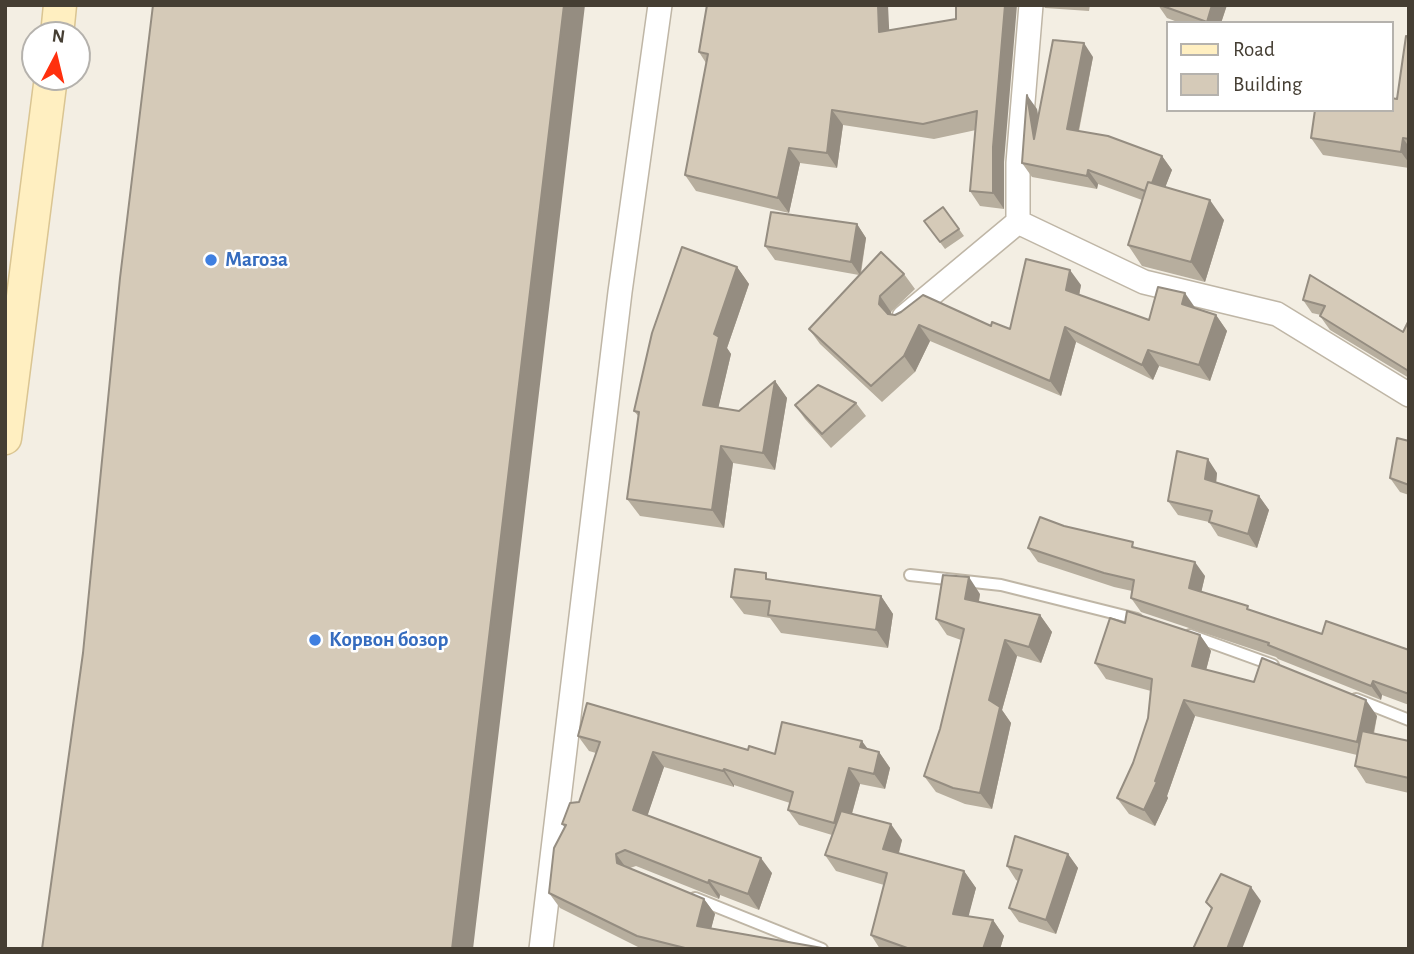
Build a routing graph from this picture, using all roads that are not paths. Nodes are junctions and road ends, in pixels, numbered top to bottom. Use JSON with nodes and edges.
{"nodes":[{"id":1,"x":660,"y":5,"type":"edge"},
{"id":2,"x":1031,"y":5,"type":"edge"},
{"id":3,"x":49,"y":91,"type":"edge"},
{"id":4,"x":1018,"y":222,"type":"junction"},
{"id":5,"x":904,"y":317,"type":"edge"},
{"id":6,"x":1409,"y":395,"type":"edge"},
{"id":7,"x":5,"y":438,"type":"edge"},
{"id":8,"x":910,"y":575,"type":"dead end"},
{"id":9,"x":1153,"y":624,"type":"edge"},
{"id":10,"x":1178,"y":632,"type":"edge"},
{"id":11,"x":1280,"y":668,"type":"edge"},
{"id":12,"x":1344,"y":694,"type":"edge"},
{"id":13,"x":1409,"y":720,"type":"edge"},
{"id":14,"x":682,"y":892,"type":"edge"},
{"id":15,"x":541,"y":949,"type":"edge"},
{"id":16,"x":822,"y":949,"type":"edge"}],
"edges":[{"from":1,"to":15,"type":"street"},
{"from":2,"to":4,"type":"street"},
{"from":3,"to":7,"type":"main road"},
{"from":4,"to":5,"type":"street"},
{"from":4,"to":6,"type":"street"},
{"from":8,"to":9,"type":"lane"},
{"from":10,"to":11,"type":"lane"},
{"from":12,"to":13,"type":"lane"},
{"from":14,"to":16,"type":"lane"}]}
